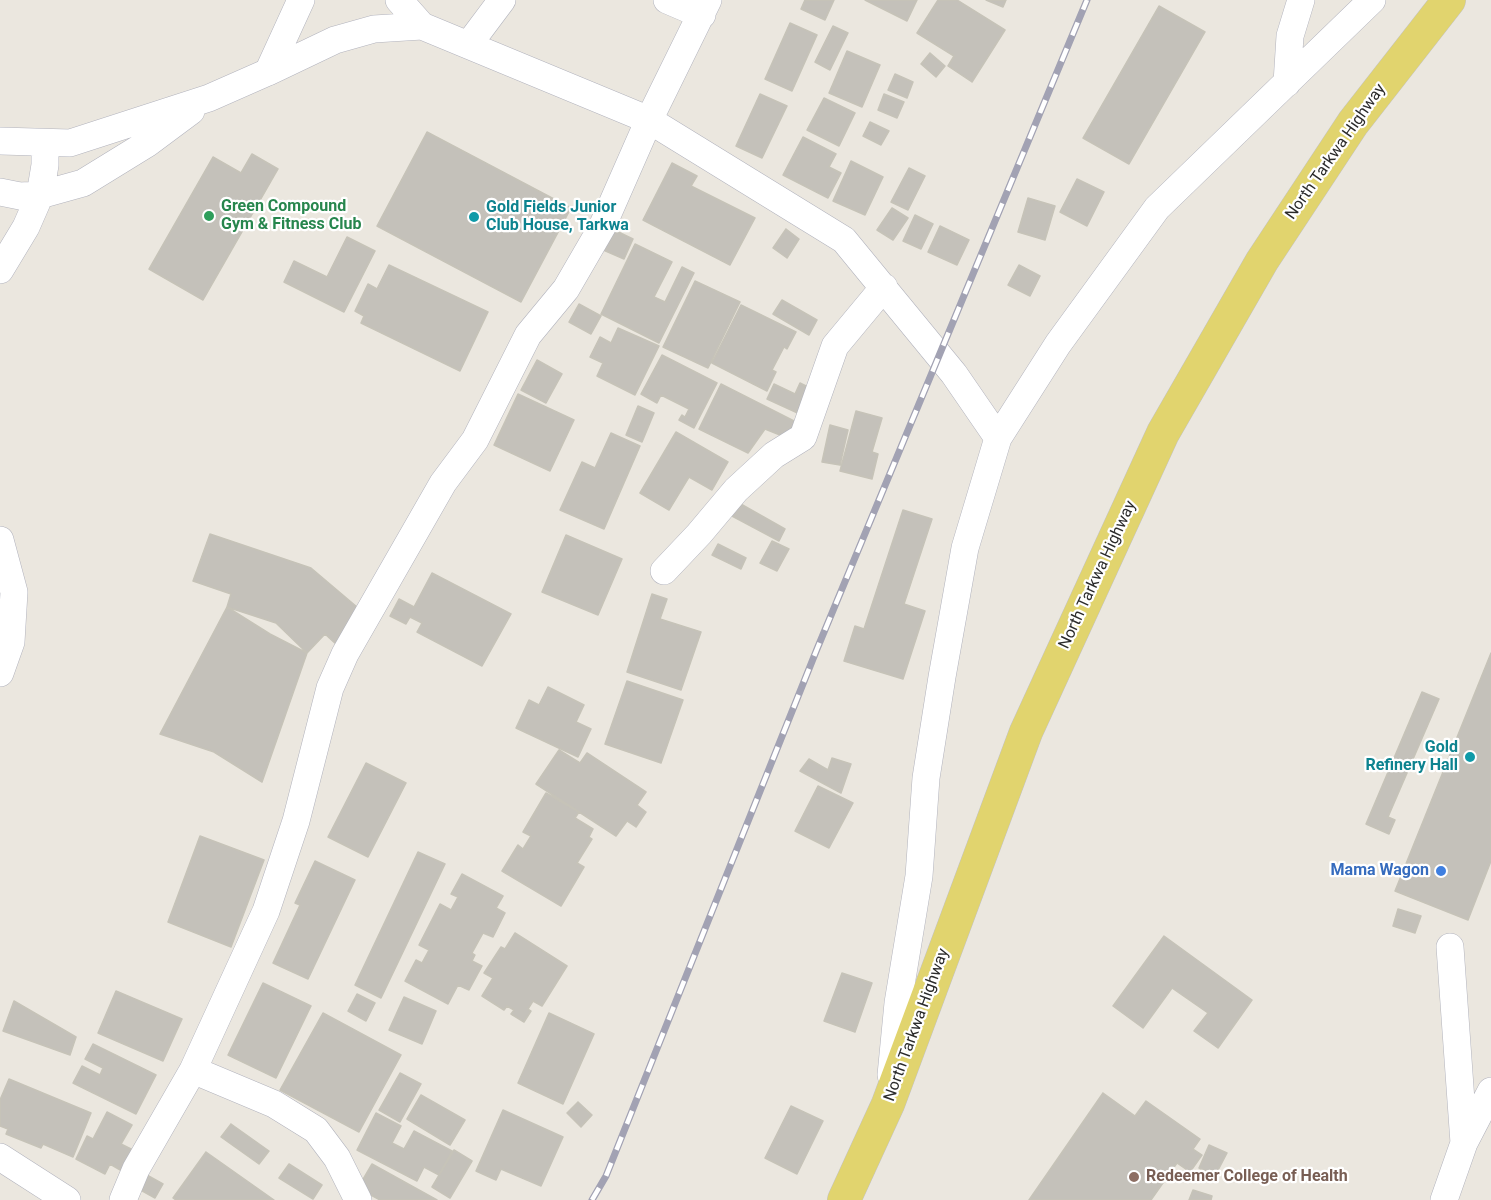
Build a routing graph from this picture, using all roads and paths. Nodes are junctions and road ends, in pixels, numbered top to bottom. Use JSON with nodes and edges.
{"nodes":[{"id":1,"x":301,"y":0,"type":"edge"},
{"id":2,"x":399,"y":0,"type":"edge"},
{"id":3,"x":502,"y":0,"type":"edge"},
{"id":4,"x":667,"y":0,"type":"edge"},
{"id":5,"x":1301,"y":0,"type":"edge"},
{"id":6,"x":1372,"y":0,"type":"edge"},
{"id":7,"x":1449,"y":0,"type":"edge"},
{"id":8,"x":705,"y":7,"type":"edge"},
{"id":9,"x":422,"y":26,"type":"junction"},
{"id":10,"x":469,"y":44,"type":"junction"},
{"id":11,"x":268,"y":72,"type":"junction"},
{"id":12,"x":1287,"y":83,"type":"junction"},
{"id":13,"x":209,"y":98,"type":"junction"},
{"id":14,"x":649,"y":120,"type":"junction"},
{"id":15,"x":0,"y":141,"type":"edge"},
{"id":16,"x":45,"y":144,"type":"junction"},
{"id":17,"x":0,"y":192,"type":"edge"},
{"id":18,"x":40,"y":195,"type":"junction"},
{"id":19,"x":0,"y":270,"type":"edge"},
{"id":20,"x":884,"y":287,"type":"junction"},
{"id":21,"x":998,"y":438,"type":"junction"},
{"id":22,"x":0,"y":540,"type":"edge"},
{"id":23,"x":664,"y":571,"type":"dead end"},
{"id":24,"x":0,"y":673,"type":"edge"},
{"id":25,"x":1450,"y":947,"type":"dead end"},
{"id":26,"x":193,"y":1070,"type":"junction"},
{"id":27,"x":1491,"y":1091,"type":"edge"},
{"id":28,"x":888,"y":1104,"type":"junction"},
{"id":29,"x":1464,"y":1143,"type":"junction"},
{"id":30,"x":0,"y":1156,"type":"edge"},
{"id":31,"x":67,"y":1200,"type":"edge"},
{"id":32,"x":123,"y":1200,"type":"edge"},
{"id":33,"x":358,"y":1200,"type":"edge"},
{"id":34,"x":844,"y":1200,"type":"edge"},
{"id":35,"x":1444,"y":1200,"type":"edge"}],
"edges":[{"from":1,"to":11,"type":"street"},
{"from":2,"to":9,"type":"street"},
{"from":3,"to":10,"type":"street"},
{"from":4,"to":8,"type":"street"},
{"from":5,"to":12,"type":"street"},
{"from":6,"to":12,"type":"street"},
{"from":7,"to":28,"type":"main road","name":"North Tarkwa Highway"},
{"from":8,"to":14,"type":"street"},
{"from":9,"to":10,"type":"street"},
{"from":9,"to":11,"type":"street"},
{"from":10,"to":14,"type":"street"},
{"from":11,"to":13,"type":"street"},
{"from":12,"to":21,"type":"street"},
{"from":13,"to":16,"type":"street"},
{"from":13,"to":18,"type":"street"},
{"from":14,"to":20,"type":"street"},
{"from":14,"to":26,"type":"street"},
{"from":15,"to":16,"type":"street"},
{"from":16,"to":18,"type":"street"},
{"from":17,"to":18,"type":"street"},
{"from":18,"to":19,"type":"street"},
{"from":20,"to":21,"type":"street"},
{"from":20,"to":23,"type":"street"},
{"from":21,"to":28,"type":"street"},
{"from":22,"to":24,"type":"street"},
{"from":25,"to":29,"type":"street"},
{"from":26,"to":32,"type":"street"},
{"from":26,"to":33,"type":"street"},
{"from":27,"to":29,"type":"street"},
{"from":28,"to":34,"type":"main road","name":"North Tarkwa Highway"},
{"from":29,"to":35,"type":"street"},
{"from":30,"to":31,"type":"street"}]}
